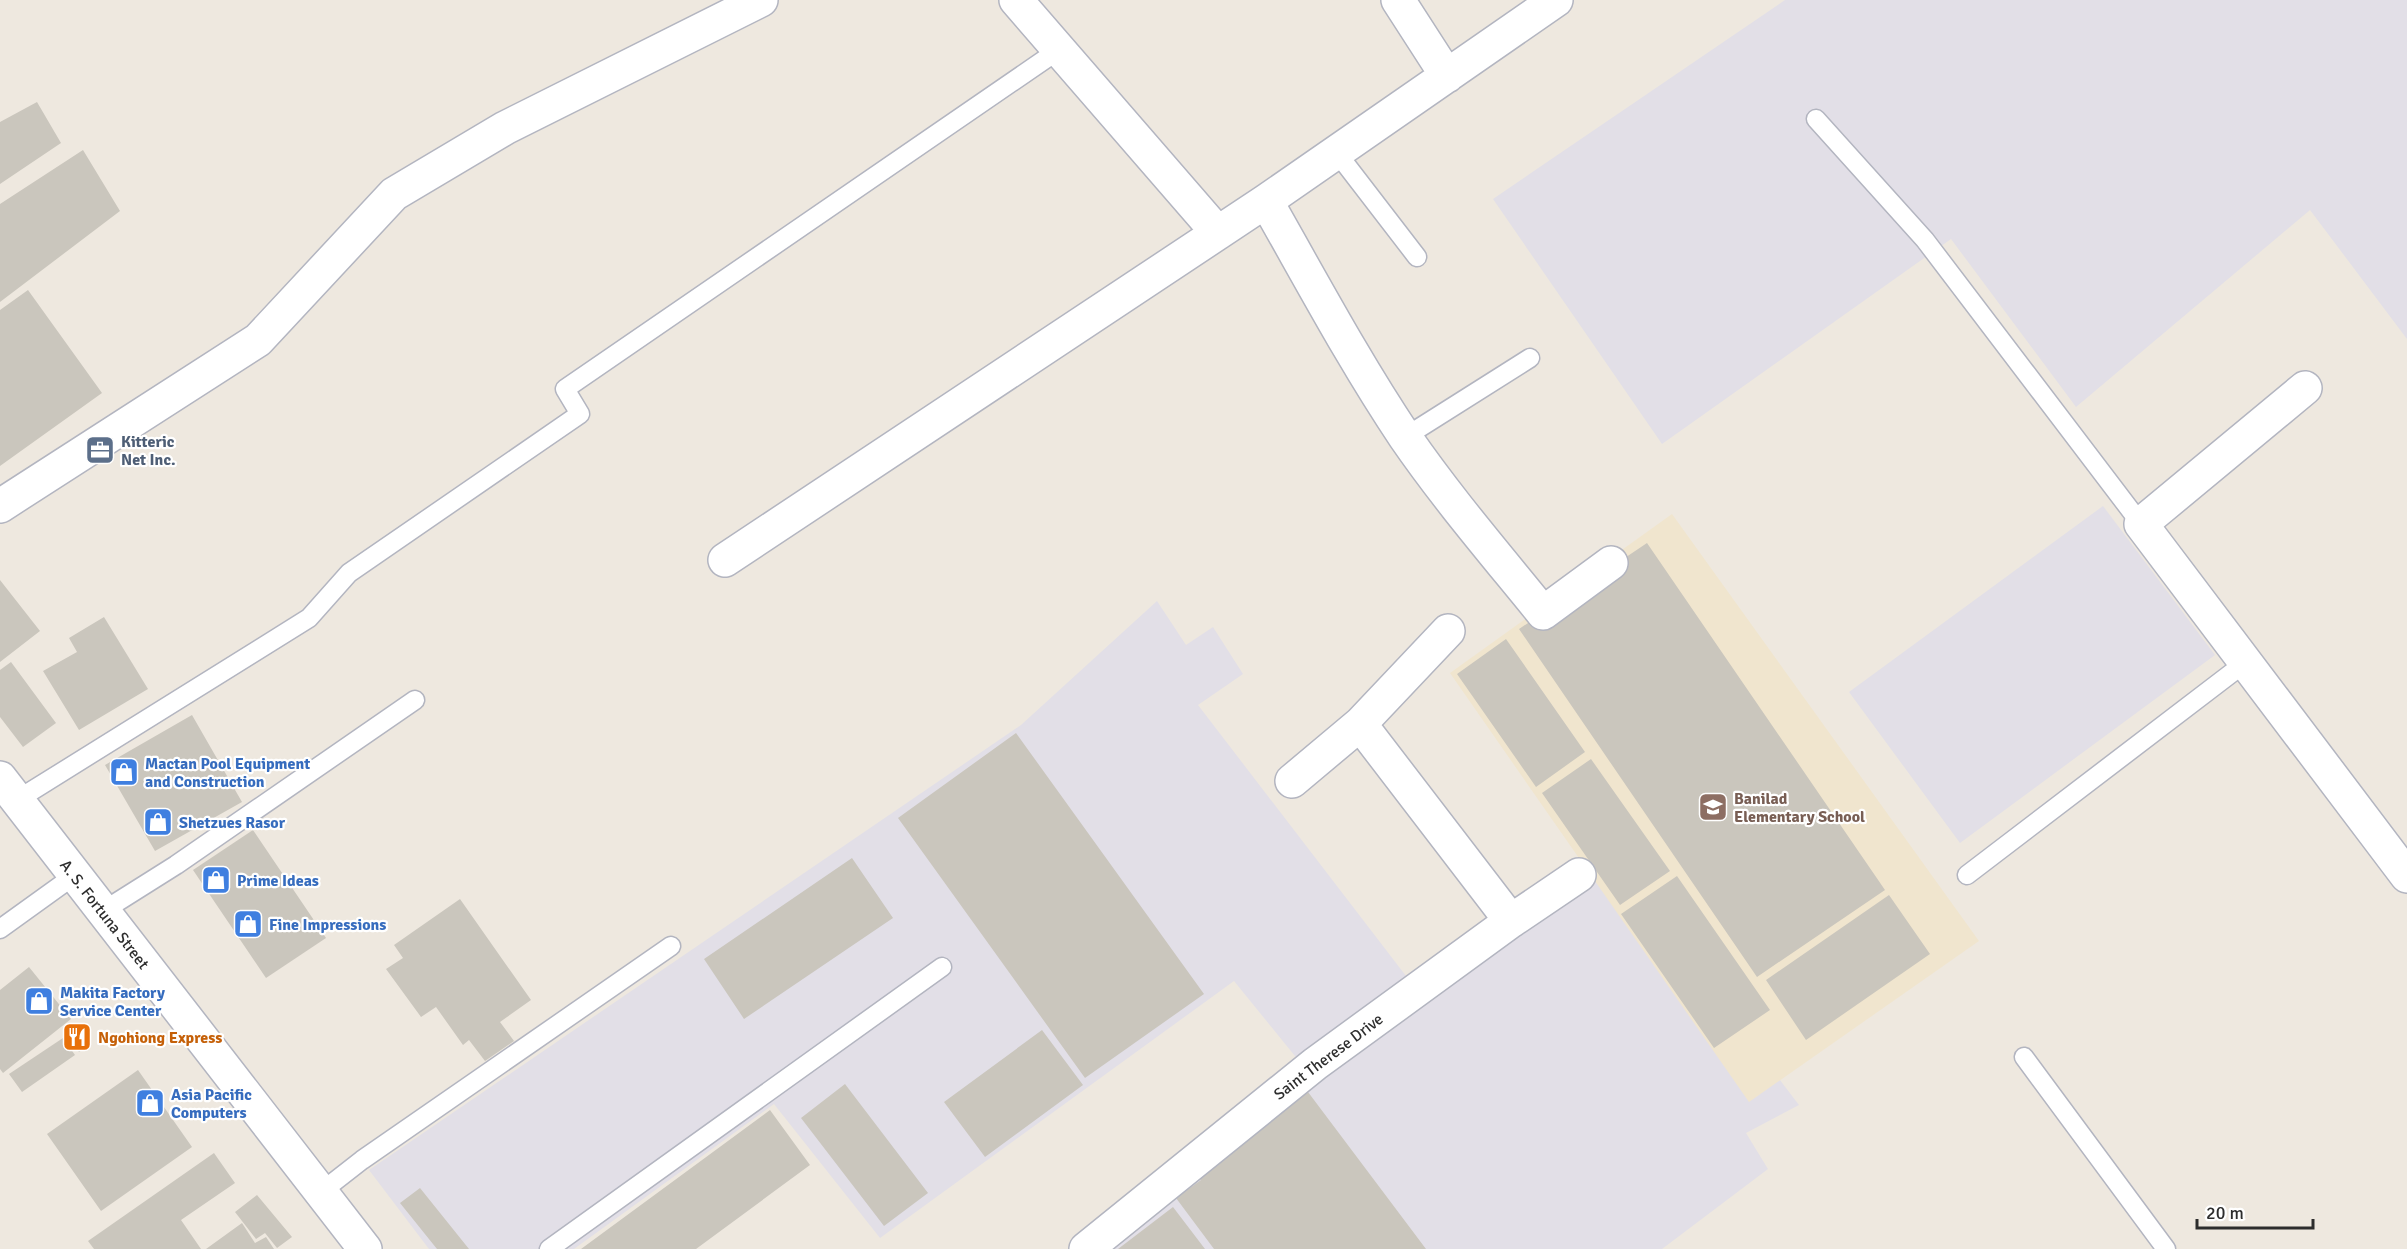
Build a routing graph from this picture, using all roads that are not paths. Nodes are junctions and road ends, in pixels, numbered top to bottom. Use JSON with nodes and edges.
{"nodes":[{"id":1,"x":761,"y":0,"type":"edge"},
{"id":2,"x":1016,"y":0,"type":"edge"},
{"id":3,"x":1398,"y":0,"type":"edge"},
{"id":4,"x":1556,"y":0,"type":"edge"},
{"id":5,"x":1060,"y":50,"type":"junction"},
{"id":6,"x":1447,"y":76,"type":"junction"},
{"id":7,"x":1816,"y":120,"type":"dead end"},
{"id":8,"x":1337,"y":153,"type":"junction"},
{"id":9,"x":1266,"y":201,"type":"junction"},
{"id":10,"x":1218,"y":233,"type":"junction"},
{"id":11,"x":1418,"y":257,"type":"dead end"},
{"id":12,"x":1530,"y":358,"type":"dead end"},
{"id":13,"x":2305,"y":388,"type":"dead end"},
{"id":14,"x":1405,"y":437,"type":"junction"},
{"id":15,"x":0,"y":506,"type":"edge"},
{"id":16,"x":2141,"y":524,"type":"junction"},
{"id":17,"x":725,"y":560,"type":"dead end"},
{"id":18,"x":1611,"y":563,"type":"dead end"},
{"id":19,"x":1448,"y":631,"type":"dead end"},
{"id":20,"x":2246,"y":662,"type":"junction"},
{"id":21,"x":415,"y":700,"type":"dead end"},
{"id":22,"x":1360,"y":724,"type":"junction"},
{"id":23,"x":1292,"y":781,"type":"dead end"},
{"id":24,"x":9,"y":789,"type":"edge"},
{"id":25,"x":75,"y":875,"type":"junction"},
{"id":26,"x":1580,"y":875,"type":"dead end"},
{"id":27,"x":1967,"y":875,"type":"dead end"},
{"id":28,"x":2407,"y":876,"type":"edge"},
{"id":29,"x":103,"y":911,"type":"junction"},
{"id":30,"x":1511,"y":921,"type":"junction"},
{"id":31,"x":0,"y":929,"type":"edge"},
{"id":32,"x":671,"y":946,"type":"dead end"},
{"id":33,"x":942,"y":967,"type":"dead end"},
{"id":34,"x":2024,"y":1057,"type":"dead end"},
{"id":35,"x":321,"y":1192,"type":"junction"},
{"id":36,"x":353,"y":1245,"type":"edge"},
{"id":37,"x":549,"y":1249,"type":"edge"},
{"id":38,"x":1086,"y":1249,"type":"edge"},
{"id":39,"x":2166,"y":1249,"type":"edge"}],
"edges":[{"from":1,"to":15,"type":"street"},
{"from":2,"to":5,"type":"street"},
{"from":3,"to":6,"type":"street"},
{"from":4,"to":6,"type":"street"},
{"from":5,"to":10,"type":"street"},
{"from":5,"to":24,"type":"lane"},
{"from":6,"to":8,"type":"street"},
{"from":7,"to":16,"type":"lane"},
{"from":8,"to":9,"type":"street"},
{"from":8,"to":11,"type":"lane"},
{"from":9,"to":10,"type":"street"},
{"from":9,"to":14,"type":"street"},
{"from":10,"to":17,"type":"street"},
{"from":12,"to":14,"type":"lane"},
{"from":13,"to":16,"type":"street"},
{"from":14,"to":18,"type":"street"},
{"from":16,"to":20,"type":"street"},
{"from":19,"to":22,"type":"street"},
{"from":20,"to":27,"type":"lane"},
{"from":20,"to":28,"type":"street"},
{"from":21,"to":29,"type":"lane"},
{"from":22,"to":23,"type":"street"},
{"from":22,"to":30,"type":"street"},
{"from":24,"to":25,"type":"street","name":"A. S. Fortuna Street"},
{"from":25,"to":29,"type":"street","name":"A. S. Fortuna Street"},
{"from":25,"to":31,"type":"lane"},
{"from":26,"to":30,"type":"street","name":"Saint Therese Drive"},
{"from":29,"to":35,"type":"street","name":"A. S. Fortuna Street"},
{"from":30,"to":38,"type":"street","name":"Saint Therese Drive"},
{"from":32,"to":35,"type":"lane"},
{"from":33,"to":37,"type":"lane"},
{"from":34,"to":39,"type":"lane"},
{"from":35,"to":36,"type":"street","name":"A. S. Fortuna Street"}]}
